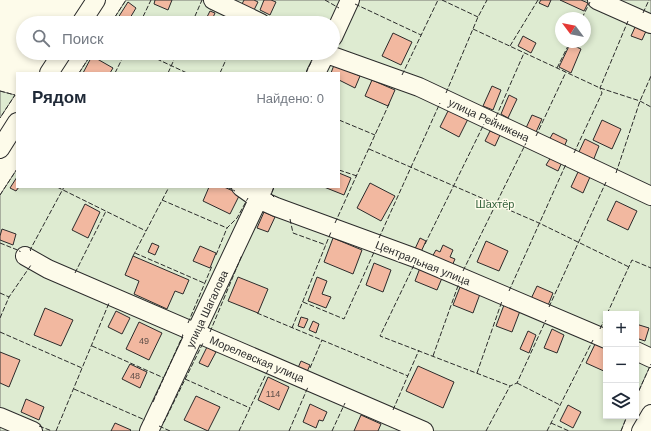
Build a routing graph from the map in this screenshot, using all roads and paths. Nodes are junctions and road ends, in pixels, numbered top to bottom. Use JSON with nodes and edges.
{"nodes":[{"id":1,"x":96,"y":0,"type":"edge"},
{"id":2,"x":212,"y":0,"type":"edge"},
{"id":3,"x":350,"y":0,"type":"edge"},
{"id":4,"x":597,"y":0,"type":"edge"},
{"id":5,"x":86,"y":16,"type":"edge"},
{"id":6,"x":246,"y":16,"type":"edge"},
{"id":7,"x":340,"y":22,"type":"edge"},
{"id":8,"x":651,"y":24,"type":"edge"},
{"id":9,"x":340,"y":58,"type":"edge"},
{"id":10,"x":57,"y":60,"type":"edge"},
{"id":11,"x":322,"y":60,"type":"edge"},
{"id":12,"x":50,"y":72,"type":"edge"},
{"id":13,"x":316,"y":72,"type":"edge"},
{"id":14,"x":16,"y":124,"type":"edge"},
{"id":15,"x":0,"y":149,"type":"edge"},
{"id":16,"x":244,"y":188,"type":"edge"},
{"id":17,"x":261,"y":193,"type":"edge"},
{"id":18,"x":651,"y":196,"type":"edge"},
{"id":19,"x":25,"y":256,"type":"dead end"},
{"id":20,"x":196,"y":333,"type":"junction"},
{"id":21,"x":603,"y":338,"type":"edge"},
{"id":22,"x":639,"y":352,"type":"edge"},
{"id":23,"x":651,"y":358,"type":"edge"},
{"id":24,"x":651,"y":414,"type":"edge"},
{"id":25,"x":0,"y":417,"type":"edge"},
{"id":26,"x":33,"y":431,"type":"edge"},
{"id":27,"x":149,"y":431,"type":"edge"},
{"id":28,"x":424,"y":431,"type":"edge"},
{"id":29,"x":641,"y":431,"type":"edge"}],
"edges":[{"from":1,"to":5,"type":"street"},
{"from":2,"to":6,"type":"street"},
{"from":3,"to":7,"type":"street"},
{"from":4,"to":8,"type":"street"},
{"from":9,"to":18,"type":"street","name":"улица Рейникена"},
{"from":10,"to":12,"type":"street"},
{"from":11,"to":13,"type":"street"},
{"from":14,"to":15,"type":"street"},
{"from":16,"to":17,"type":"street","name":"Центральная улица"},
{"from":17,"to":20,"type":"street","name":"улица Шагалова"},
{"from":17,"to":21,"type":"street","name":"Центральная улица"},
{"from":19,"to":20,"type":"street","name":"Морелевская улица"},
{"from":20,"to":27,"type":"street","name":"улица Шагалова"},
{"from":20,"to":28,"type":"street","name":"Морелевская улица"},
{"from":22,"to":23,"type":"street"},
{"from":24,"to":29,"type":"street"},
{"from":25,"to":26,"type":"street"}]}
